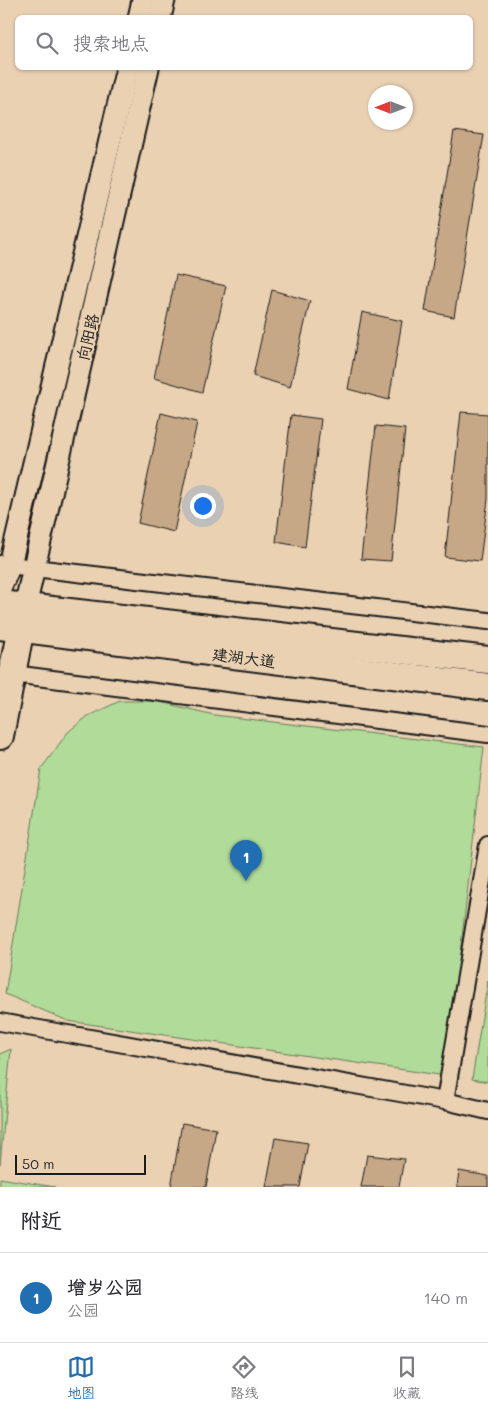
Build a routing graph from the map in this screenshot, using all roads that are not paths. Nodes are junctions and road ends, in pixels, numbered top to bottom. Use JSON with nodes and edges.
{"nodes":[{"id":1,"x":143,"y":0,"type":"edge"},
{"id":2,"x":164,"y":0,"type":"edge"},
{"id":3,"x":140,"y":15,"type":"edge"},
{"id":4,"x":161,"y":15,"type":"edge"},
{"id":5,"x":127,"y":70,"type":"edge"},
{"id":6,"x":148,"y":70,"type":"edge"},
{"id":7,"x":5,"y":564,"type":"edge"},
{"id":8,"x":34,"y":568,"type":"junction"},
{"id":9,"x":0,"y":588,"type":"edge"},
{"id":10,"x":0,"y":604,"type":"edge"},
{"id":11,"x":15,"y":621,"type":"edge"},
{"id":12,"x":488,"y":621,"type":"edge"},
{"id":13,"x":488,"y":660,"type":"edge"},
{"id":14,"x":6,"y":673,"type":"edge"},
{"id":15,"x":488,"y":687,"type":"edge"},
{"id":16,"x":488,"y":734,"type":"edge"},
{"id":17,"x":0,"y":736,"type":"edge"},
{"id":18,"x":488,"y":845,"type":"edge"},
{"id":19,"x":0,"y":1022,"type":"edge"},
{"id":20,"x":445,"y":1101,"type":"junction"},
{"id":21,"x":488,"y":1111,"type":"edge"}],
"edges":[{"from":1,"to":3,"type":"street"},
{"from":2,"to":4,"type":"street"},
{"from":5,"to":7,"type":"street","name":"向阳路"},
{"from":6,"to":8,"type":"street","name":"向阳路"},
{"from":7,"to":8,"type":"street"},
{"from":7,"to":9,"type":"street","name":"向阳路"},
{"from":8,"to":11,"type":"street","name":"向阳路"},
{"from":8,"to":12,"type":"street"},
{"from":10,"to":11,"type":"main road","name":"建湖大道"},
{"from":11,"to":13,"type":"main road","name":"建湖大道"},
{"from":11,"to":14,"type":"main road"},
{"from":11,"to":15,"type":"main road","name":"建湖大道"},
{"from":14,"to":16,"type":"street"},
{"from":14,"to":17,"type":"main road"},
{"from":18,"to":20,"type":"street"},
{"from":19,"to":20,"type":"street"},
{"from":20,"to":21,"type":"street"}]}
